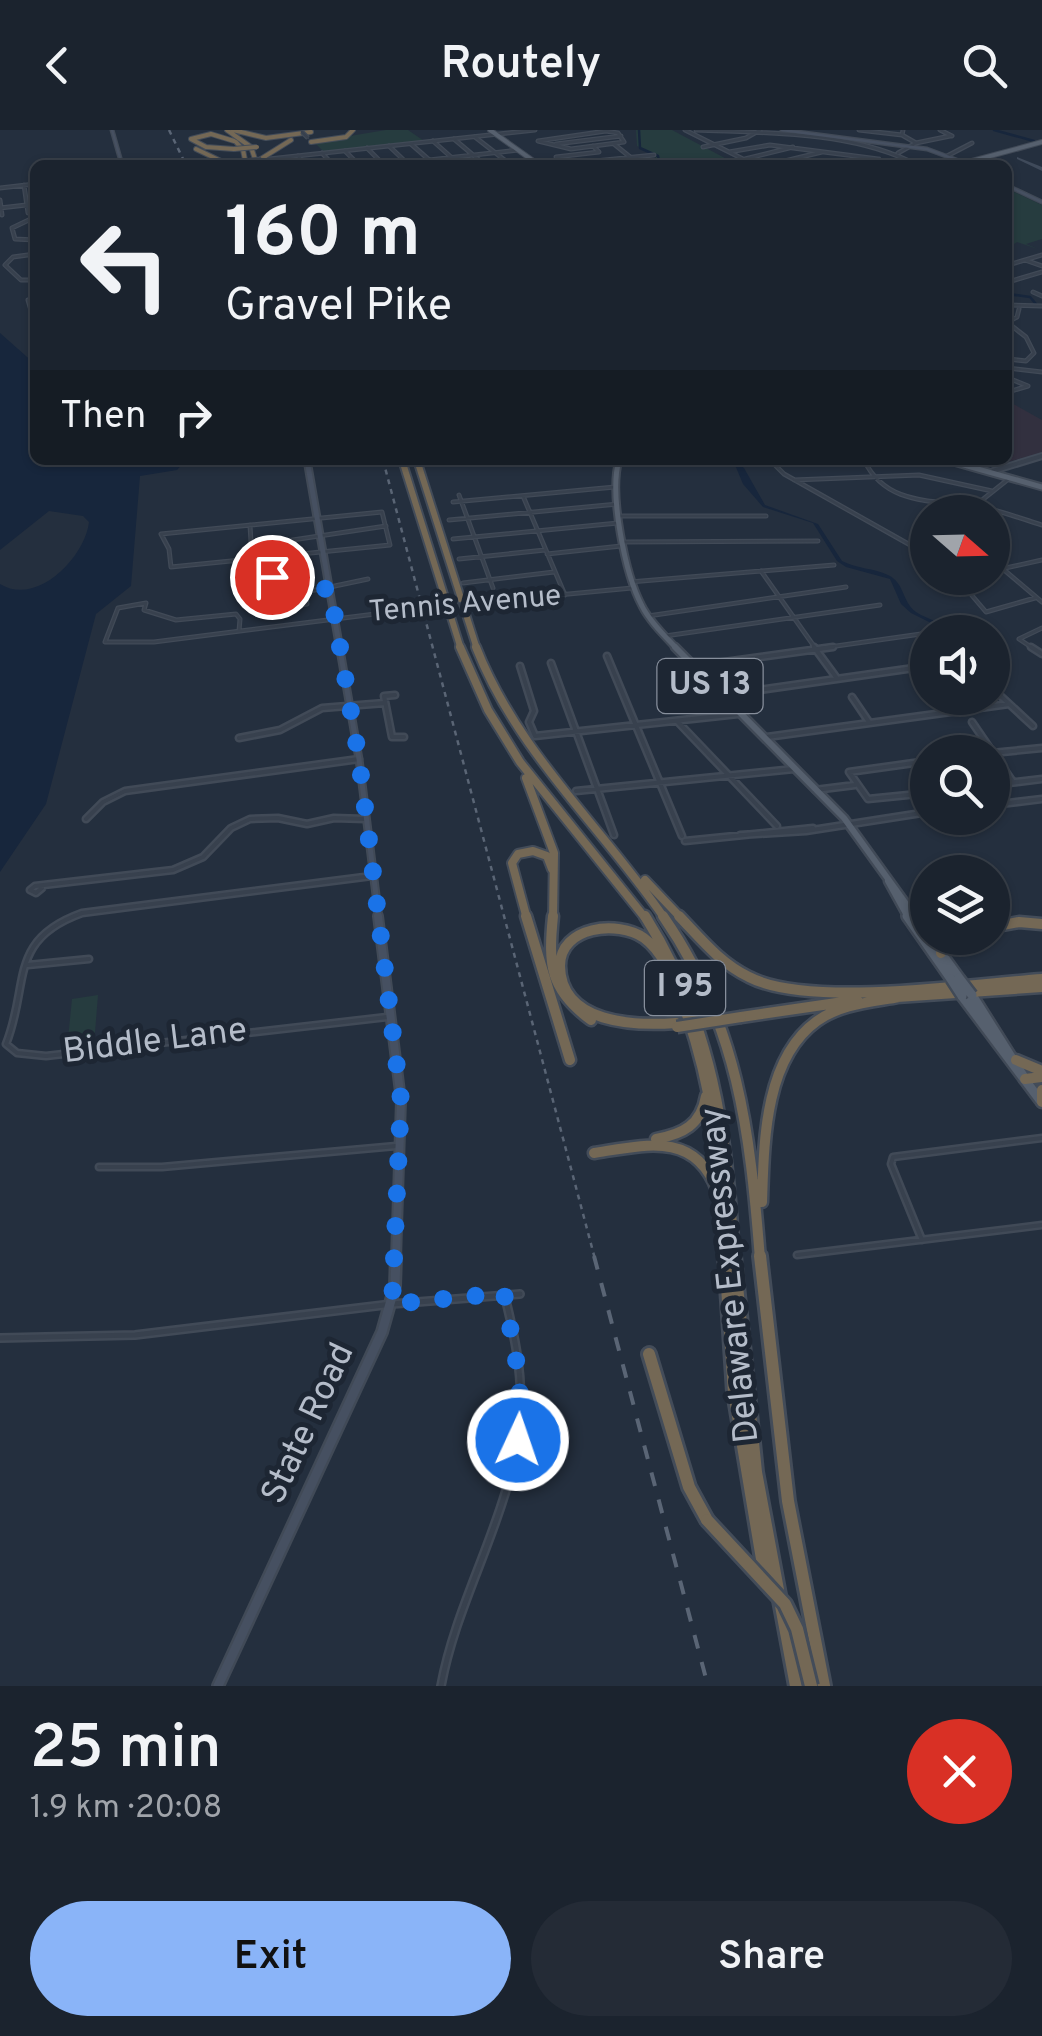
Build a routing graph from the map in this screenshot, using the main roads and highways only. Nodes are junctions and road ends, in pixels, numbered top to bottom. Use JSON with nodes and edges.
{"nodes":[{"id":1,"x":112,"y":130,"type":"edge"},
{"id":2,"x":216,"y":130,"type":"edge"},
{"id":3,"x":230,"y":130,"type":"edge"},
{"id":4,"x":240,"y":130,"type":"edge"},
{"id":5,"x":353,"y":130,"type":"edge"},
{"id":6,"x":490,"y":130,"type":"edge"},
{"id":7,"x":782,"y":130,"type":"edge"},
{"id":8,"x":790,"y":130,"type":"edge"},
{"id":9,"x":189,"y":131,"type":"edge"},
{"id":10,"x":287,"y":132,"type":"edge"},
{"id":11,"x":300,"y":132,"type":"edge"},
{"id":12,"x":312,"y":135,"type":"edge"},
{"id":13,"x":188,"y":140,"type":"junction"},
{"id":14,"x":234,"y":140,"type":"junction"},
{"id":15,"x":1042,"y":143,"type":"edge"},
{"id":16,"x":257,"y":147,"type":"junction"},
{"id":17,"x":234,"y":149,"type":"junction"},
{"id":18,"x":121,"y":160,"type":"edge"},
{"id":19,"x":212,"y":160,"type":"edge"},
{"id":20,"x":239,"y":160,"type":"edge"},
{"id":21,"x":257,"y":160,"type":"edge"},
{"id":22,"x":260,"y":160,"type":"edge"},
{"id":23,"x":532,"y":160,"type":"edge"},
{"id":24,"x":957,"y":160,"type":"edge"},
{"id":25,"x":979,"y":160,"type":"edge"},
{"id":26,"x":1012,"y":188,"type":"edge"},
{"id":27,"x":1042,"y":203,"type":"edge"},
{"id":28,"x":308,"y":465,"type":"edge"},
{"id":29,"x":404,"y":465,"type":"edge"},
{"id":30,"x":419,"y":465,"type":"edge"},
{"id":31,"x":616,"y":465,"type":"edge"},
{"id":32,"x":970,"y":465,"type":"edge"},
{"id":33,"x":977,"y":465,"type":"edge"},
{"id":34,"x":994,"y":470,"type":"junction"},
{"id":35,"x":1042,"y":486,"type":"edge"},
{"id":36,"x":523,"y":768,"type":"junction"},
{"id":37,"x":618,"y":853,"type":"junction"},
{"id":38,"x":888,"y":881,"type":"junction"},
{"id":39,"x":556,"y":886,"type":"junction"},
{"id":40,"x":910,"y":908,"type":"edge"},
{"id":41,"x":910,"y":908,"type":"edge"},
{"id":42,"x":1042,"y":921,"type":"edge"},
{"id":43,"x":1010,"y":923,"type":"edge"},
{"id":44,"x":942,"y":955,"type":"edge"},
{"id":45,"x":944,"y":955,"type":"edge"},
{"id":46,"x":1042,"y":977,"type":"edge"},
{"id":47,"x":955,"y":978,"type":"junction"},
{"id":48,"x":930,"y":984,"type":"junction"},
{"id":49,"x":1010,"y":984,"type":"junction"},
{"id":50,"x":1042,"y":989,"type":"edge"},
{"id":51,"x":967,"y":996,"type":"junction"},
{"id":52,"x":899,"y":997,"type":"junction"},
{"id":53,"x":740,"y":1015,"type":"junction"},
{"id":54,"x":677,"y":1025,"type":"junction"},
{"id":55,"x":570,"y":1060,"type":"dead end"},
{"id":56,"x":1016,"y":1060,"type":"junction"},
{"id":57,"x":704,"y":1073,"type":"junction"},
{"id":58,"x":1042,"y":1074,"type":"edge"},
{"id":59,"x":1025,"y":1079,"type":"junction"},
{"id":60,"x":1042,"y":1090,"type":"edge"},
{"id":61,"x":1042,"y":1102,"type":"edge"},
{"id":62,"x":594,"y":1151,"type":"joint"},
{"id":63,"x":724,"y":1254,"type":"junction"},
{"id":64,"x":761,"y":1254,"type":"junction"},
{"id":65,"x":649,"y":1354,"type":"dead end"},
{"id":66,"x":785,"y":1636,"type":"junction"},
{"id":67,"x":218,"y":1686,"type":"edge"},
{"id":68,"x":796,"y":1686,"type":"edge"},
{"id":69,"x":811,"y":1686,"type":"edge"},
{"id":70,"x":824,"y":1686,"type":"edge"}],
"edges":[{"from":1,"to":18,"type":"main road"},
{"from":2,"to":14,"type":"highway"},
{"from":3,"to":12,"type":"highway"},
{"from":3,"to":21,"type":"highway"},
{"from":4,"to":10,"type":"highway"},
{"from":5,"to":12,"type":"highway"},
{"from":6,"to":23,"type":"main road"},
{"from":7,"to":8,"type":"main road"},
{"from":8,"to":24,"type":"main road"},
{"from":9,"to":13,"type":"highway"},
{"from":10,"to":11,"type":"highway"},
{"from":11,"to":12,"type":"highway"},
{"from":11,"to":16,"type":"highway"},
{"from":11,"to":22,"type":"highway"},
{"from":12,"to":16,"type":"highway"},
{"from":13,"to":17,"type":"highway"},
{"from":13,"to":19,"type":"highway"},
{"from":14,"to":17,"type":"highway"},
{"from":14,"to":20,"type":"highway"},
{"from":15,"to":25,"type":"main road"},
{"from":16,"to":17,"type":"highway","bridge":true},
{"from":26,"to":27,"type":"main road"},
{"from":28,"to":67,"type":"main road","name":"State Road"},
{"from":29,"to":36,"type":"highway","name":"Delaware Expressway","number":"I 95"},
{"from":30,"to":37,"type":"highway","name":"Delaware Expressway","number":"I 95"},
{"from":31,"to":38,"type":"main road","number":"US 13"},
{"from":32,"to":34,"type":"main road"},
{"from":33,"to":34,"type":"main road"},
{"from":34,"to":35,"type":"main road"},
{"from":34,"to":35,"type":"main road"},
{"from":36,"to":39,"type":"highway"},
{"from":36,"to":66,"type":"highway","name":"Delaware Expressway","number":"I 95"},
{"from":37,"to":48,"type":"highway"},
{"from":37,"to":64,"type":"highway","name":"Delaware Expressway","number":"I 95"},
{"from":38,"to":40,"type":"main road","number":"US 13"},
{"from":38,"to":41,"type":"main road","number":"US 13"},
{"from":39,"to":54,"type":"highway"},
{"from":39,"to":55,"type":"highway"},
{"from":42,"to":43,"type":"highway"},
{"from":44,"to":47,"type":"main road","number":"US 13"},
{"from":45,"to":47,"type":"main road","number":"US 13"},
{"from":46,"to":49,"type":"highway"},
{"from":47,"to":51,"type":"main road","number":"US 13","bridge":true},
{"from":48,"to":49,"type":"highway"},
{"from":48,"to":53,"type":"highway"},
{"from":49,"to":50,"type":"highway"},
{"from":49,"to":52,"type":"highway"},
{"from":51,"to":56,"type":"main road","number":"US 13"},
{"from":51,"to":59,"type":"main road","number":"US 13"},
{"from":52,"to":53,"type":"highway"},
{"from":52,"to":64,"type":"highway"},
{"from":53,"to":54,"type":"highway","bridge":true},
{"from":54,"to":57,"type":"highway"},
{"from":56,"to":58,"type":"highway"},
{"from":56,"to":59,"type":"main road","number":"US 13"},
{"from":57,"to":62,"type":"highway"},
{"from":57,"to":63,"type":"highway"},
{"from":58,"to":59,"type":"highway"},
{"from":59,"to":61,"type":"main road","number":"US 13"},
{"from":60,"to":61,"type":"highway"},
{"from":62,"to":63,"type":"highway"},
{"from":63,"to":66,"type":"highway"},
{"from":64,"to":70,"type":"highway","name":"Delaware Expressway","number":"I 95"},
{"from":65,"to":69,"type":"highway","bridge":true},
{"from":66,"to":68,"type":"highway","name":"Delaware Expressway","number":"I 95"}]}
